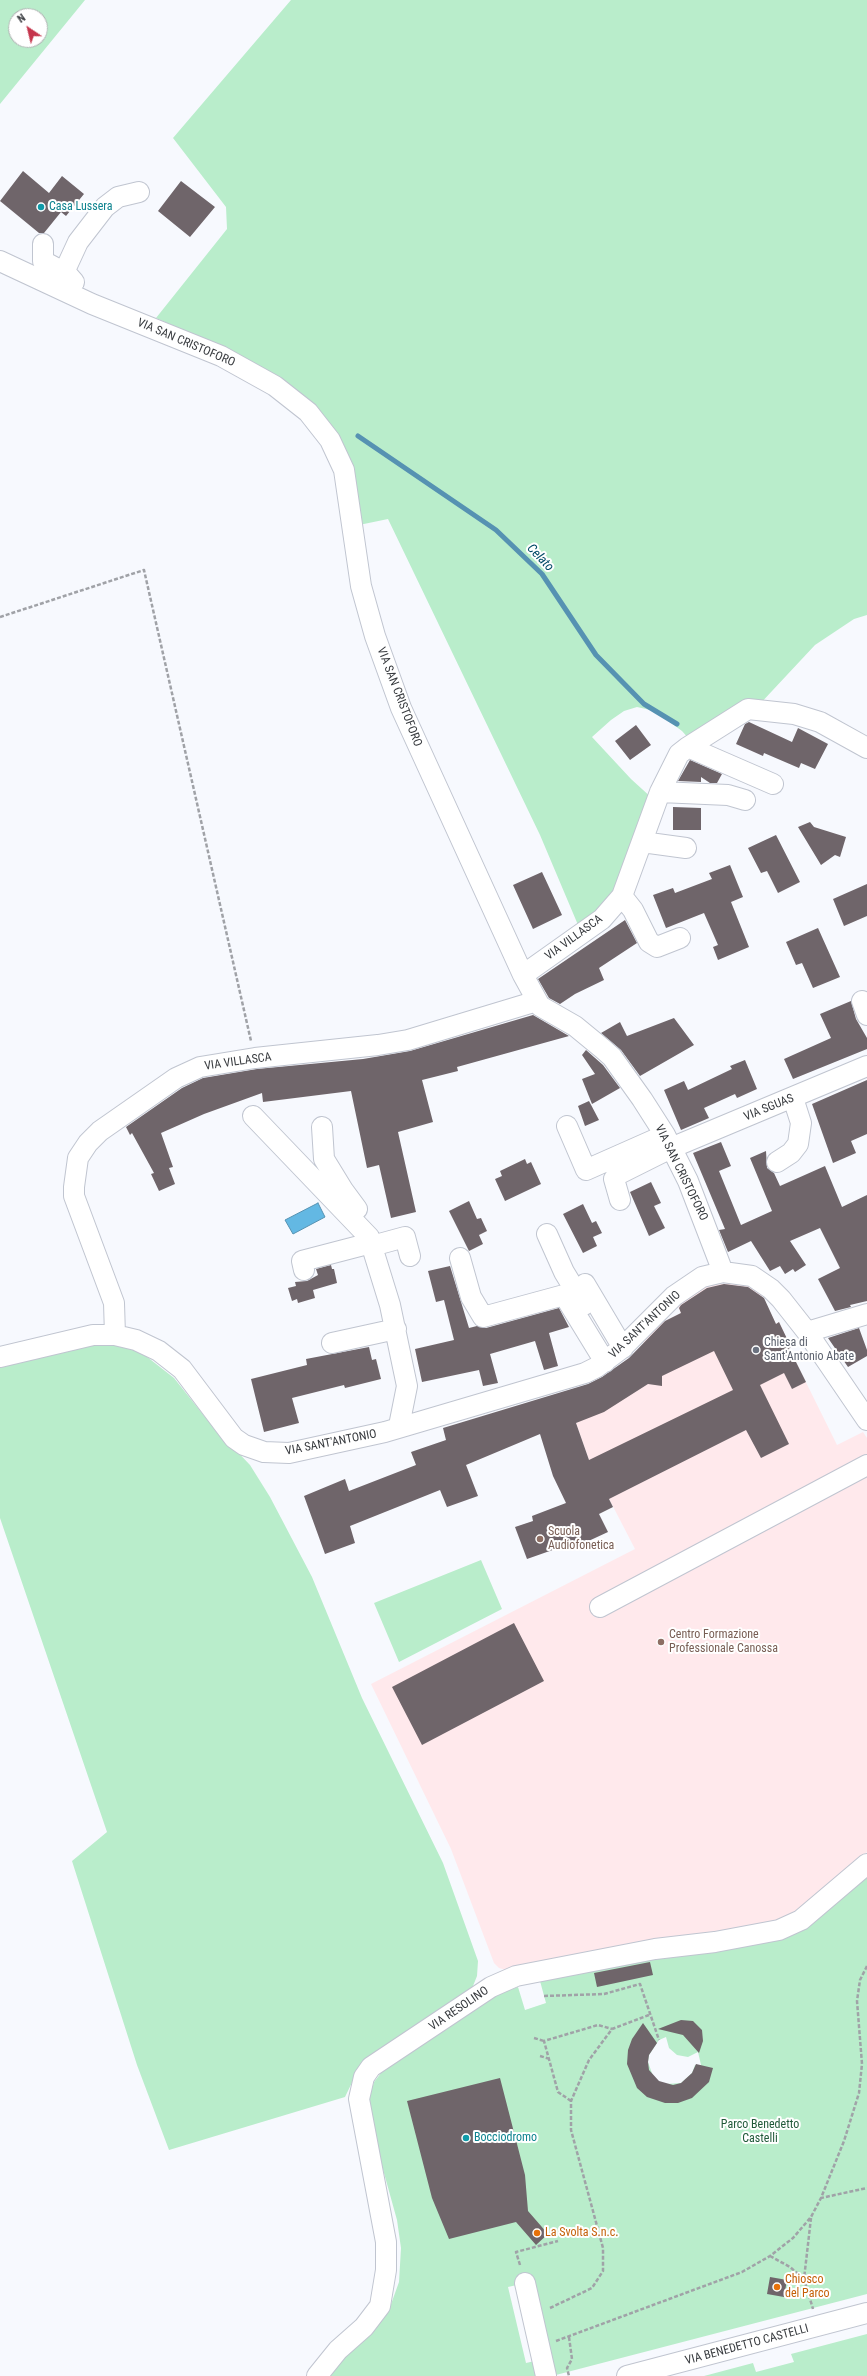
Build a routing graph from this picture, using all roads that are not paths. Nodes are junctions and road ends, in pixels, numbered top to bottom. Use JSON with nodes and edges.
{"nodes":[{"id":1,"x":139,"y":192,"type":"dead end"},
{"id":2,"x":43,"y":244,"type":"dead end"},
{"id":3,"x":0,"y":261,"type":"edge"},
{"id":4,"x":67,"y":274,"type":"junction"},
{"id":5,"x":92,"y":304,"type":"junction"},
{"id":6,"x":688,"y":747,"type":"junction"},
{"id":7,"x":867,"y":748,"type":"edge"},
{"id":8,"x":773,"y":784,"type":"dead end"},
{"id":9,"x":660,"y":792,"type":"junction"},
{"id":10,"x":745,"y":800,"type":"dead end"},
{"id":11,"x":642,"y":842,"type":"junction"},
{"id":12,"x":686,"y":848,"type":"dead end"},
{"id":13,"x":622,"y":896,"type":"junction"},
{"id":14,"x":680,"y":938,"type":"dead end"},
{"id":15,"x":523,"y":975,"type":"junction"},
{"id":16,"x":537,"y":1002,"type":"junction"},
{"id":17,"x":867,"y":1066,"type":"edge"},
{"id":18,"x":794,"y":1098,"type":"junction"},
{"id":19,"x":253,"y":1116,"type":"dead end"},
{"id":20,"x":567,"y":1126,"type":"dead end"},
{"id":21,"x":322,"y":1127,"type":"dead end"},
{"id":22,"x":668,"y":1141,"type":"junction"},
{"id":23,"x":777,"y":1162,"type":"dead end"},
{"id":24,"x":620,"y":1200,"type":"dead end"},
{"id":25,"x":359,"y":1219,"type":"junction"},
{"id":26,"x":547,"y":1234,"type":"dead end"},
{"id":27,"x":371,"y":1242,"type":"junction"},
{"id":28,"x":567,"y":1251,"type":"dead end"},
{"id":29,"x":410,"y":1256,"type":"dead end"},
{"id":30,"x":460,"y":1258,"type":"dead end"},
{"id":31,"x":304,"y":1270,"type":"dead end"},
{"id":32,"x":724,"y":1272,"type":"junction"},
{"id":33,"x":867,"y":1314,"type":"edge"},
{"id":34,"x":396,"y":1329,"type":"junction"},
{"id":35,"x":808,"y":1332,"type":"junction"},
{"id":36,"x":115,"y":1335,"type":"junction"},
{"id":37,"x":332,"y":1343,"type":"dead end"},
{"id":38,"x":614,"y":1355,"type":"junction"},
{"id":39,"x":0,"y":1357,"type":"edge"},
{"id":40,"x":407,"y":1386,"type":"junction"},
{"id":41,"x":429,"y":1418,"type":"junction"},
{"id":42,"x":867,"y":1420,"type":"edge"},
{"id":43,"x":399,"y":1426,"type":"junction"},
{"id":44,"x":867,"y":1465,"type":"edge"},
{"id":45,"x":600,"y":1607,"type":"dead end"},
{"id":46,"x":867,"y":1864,"type":"edge"},
{"id":47,"x":525,"y":2283,"type":"road end"},
{"id":48,"x":867,"y":2313,"type":"edge"},
{"id":49,"x":317,"y":2376,"type":"edge"},
{"id":50,"x":546,"y":2376,"type":"edge"},
{"id":51,"x":627,"y":2376,"type":"edge"}],
"edges":[{"from":1,"to":4,"type":"street"},
{"from":2,"to":4,"type":"street"},
{"from":3,"to":5,"type":"street","name":"VIA SAN CRISTOFORO"},
{"from":4,"to":5,"type":"street"},
{"from":5,"to":15,"type":"street","name":"VIA SAN CRISTOFORO"},
{"from":6,"to":7,"type":"street","name":"VIA VILLASCA"},
{"from":6,"to":8,"type":"street"},
{"from":6,"to":9,"type":"street","name":"VIA VILLASCA"},
{"from":9,"to":10,"type":"street"},
{"from":9,"to":11,"type":"street","name":"VIA VILLASCA"},
{"from":11,"to":12,"type":"street"},
{"from":11,"to":13,"type":"street","name":"VIA VILLASCA"},
{"from":13,"to":14,"type":"street"},
{"from":13,"to":15,"type":"street","name":"VIA VILLASCA"},
{"from":15,"to":16,"type":"street","name":"VIA SAN CRISTOFORO"},
{"from":16,"to":22,"type":"street","name":"VIA SAN CRISTOFORO"},
{"from":16,"to":36,"type":"street","name":"VIA VILLASCA"},
{"from":17,"to":18,"type":"street","name":"VIA SGUAS"},
{"from":18,"to":22,"type":"street","name":"VIA SGUAS"},
{"from":18,"to":23,"type":"street"},
{"from":19,"to":25,"type":"street"},
{"from":20,"to":22,"type":"street"},
{"from":21,"to":25,"type":"street"},
{"from":22,"to":24,"type":"street"},
{"from":22,"to":32,"type":"street","name":"VIA SAN CRISTOFORO"},
{"from":25,"to":27,"type":"street"},
{"from":26,"to":38,"type":"street"},
{"from":27,"to":29,"type":"street"},
{"from":27,"to":31,"type":"street"},
{"from":27,"to":34,"type":"street"},
{"from":28,"to":38,"type":"street"},
{"from":30,"to":38,"type":"street"},
{"from":32,"to":35,"type":"street","name":"VIA SANT'ANTONIO"},
{"from":32,"to":38,"type":"street","name":"VIA SANT'ANTONIO"},
{"from":33,"to":35,"type":"street"},
{"from":34,"to":37,"type":"street"},
{"from":34,"to":40,"type":"street"},
{"from":35,"to":42,"type":"street","name":"VIA SANT'ANTONIO"},
{"from":36,"to":39,"type":"street","name":"VIA SANT'ANTONIO"},
{"from":36,"to":43,"type":"street","name":"VIA SANT'ANTONIO"},
{"from":38,"to":41,"type":"street","name":"VIA SANT'ANTONIO"},
{"from":40,"to":41,"type":"street"},
{"from":40,"to":43,"type":"street"},
{"from":41,"to":43,"type":"street","name":"VIA SANT'ANTONIO"},
{"from":44,"to":45,"type":"street"},
{"from":46,"to":49,"type":"street","name":"VIA RESOLINO"},
{"from":47,"to":50,"type":"street"},
{"from":48,"to":51,"type":"street","name":"VIA BENEDETTO CASTELLI"}]}
